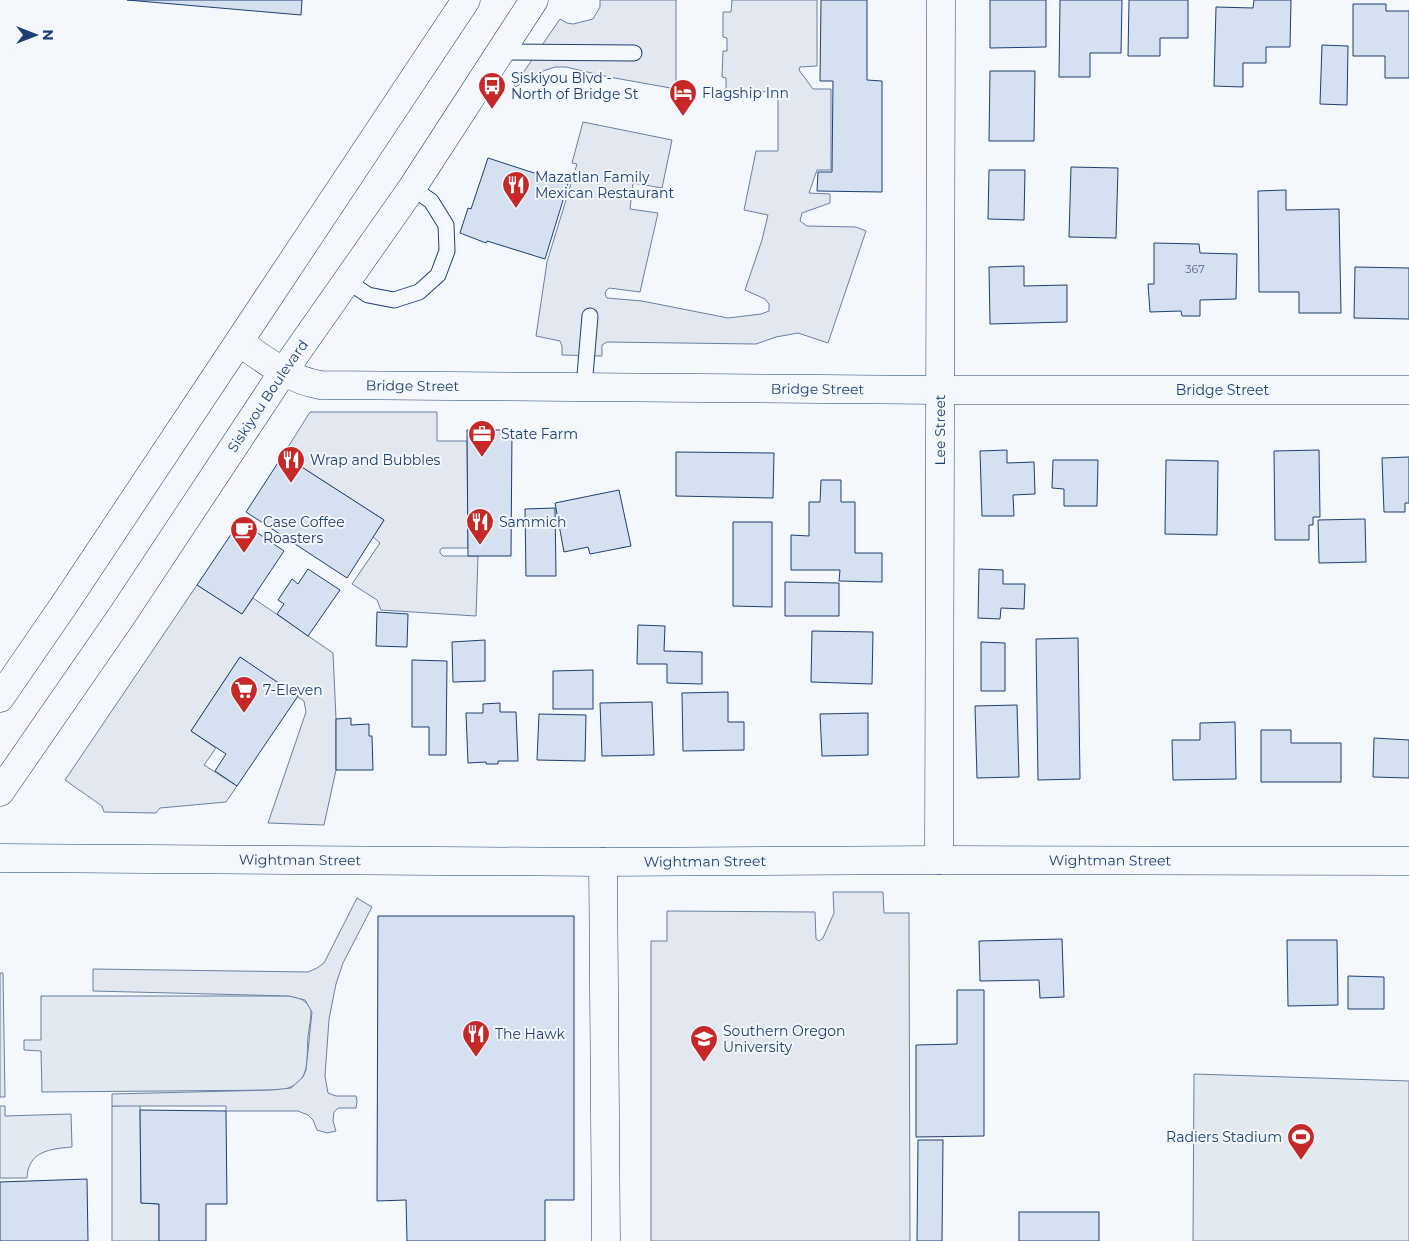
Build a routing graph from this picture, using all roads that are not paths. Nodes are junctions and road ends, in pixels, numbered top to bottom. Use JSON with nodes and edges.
{"nodes":[{"id":1,"x":466,"y":0,"type":"edge"},
{"id":2,"x":534,"y":0,"type":"edge"},
{"id":3,"x":941,"y":0,"type":"edge"},
{"id":4,"x":499,"y":52,"type":"junction"},
{"id":5,"x":634,"y":53,"type":"dead end"},
{"id":6,"x":412,"y":188,"type":"junction"},
{"id":7,"x":347,"y":281,"type":"junction"},
{"id":8,"x":590,"y":316,"type":"dead end"},
{"id":9,"x":238,"y":342,"type":"junction"},
{"id":10,"x":283,"y":372,"type":"junction"},
{"id":11,"x":584,"y":387,"type":"junction"},
{"id":12,"x":940,"y":390,"type":"junction"},
{"id":13,"x":1409,"y":390,"type":"edge"},
{"id":14,"x":0,"y":698,"type":"edge"},
{"id":15,"x":0,"y":792,"type":"edge"},
{"id":16,"x":0,"y":858,"type":"edge"},
{"id":17,"x":939,"y":860,"type":"junction"},
{"id":18,"x":1409,"y":861,"type":"edge"},
{"id":19,"x":603,"y":862,"type":"junction"},
{"id":20,"x":606,"y":1241,"type":"edge"}],
"edges":[{"from":1,"to":9,"type":"street"},
{"from":2,"to":4,"type":"street","name":"Siskiyou Boulevard"},
{"from":3,"to":12,"type":"street","name":"Lee Street"},
{"from":4,"to":5,"type":"lane"},
{"from":4,"to":6,"type":"street","name":"Siskiyou Boulevard"},
{"from":6,"to":7,"type":"street","name":"Siskiyou Boulevard"},
{"from":6,"to":7,"type":"lane"},
{"from":7,"to":10,"type":"street","name":"Siskiyou Boulevard"},
{"from":8,"to":11,"type":"lane"},
{"from":9,"to":10,"type":"street","name":"Bridge Street"},
{"from":9,"to":14,"type":"street"},
{"from":10,"to":11,"type":"street","name":"Bridge Street"},
{"from":10,"to":15,"type":"street","name":"Siskiyou Boulevard"},
{"from":11,"to":12,"type":"street","name":"Bridge Street"},
{"from":12,"to":13,"type":"street","name":"Bridge Street"},
{"from":12,"to":17,"type":"street","name":"Lee Street"},
{"from":16,"to":19,"type":"street","name":"Wightman Street"},
{"from":17,"to":18,"type":"street","name":"Wightman Street"},
{"from":17,"to":19,"type":"street","name":"Wightman Street"},
{"from":19,"to":20,"type":"street"}]}
